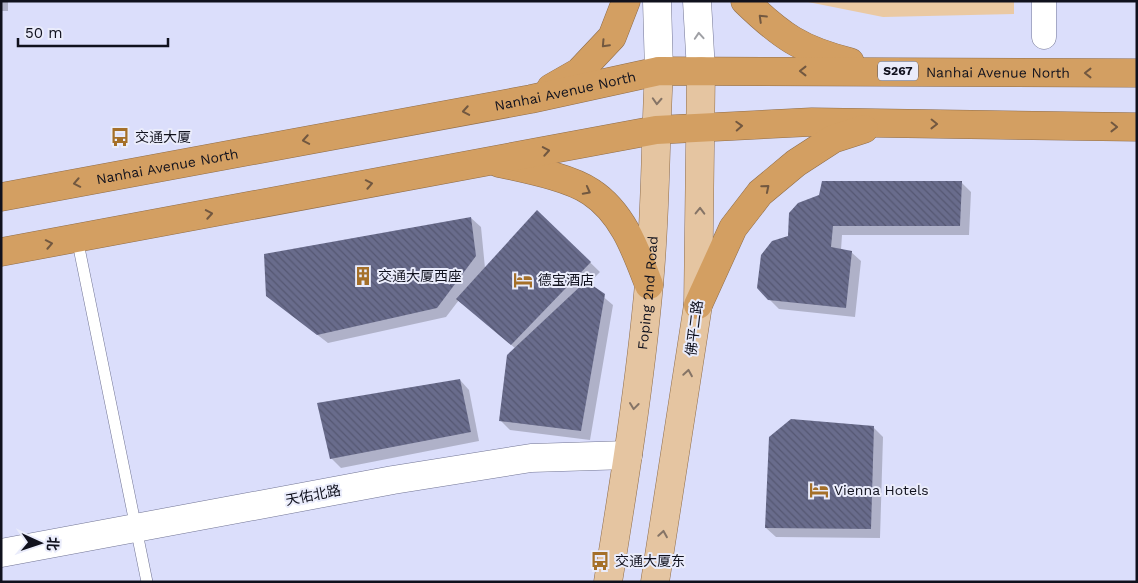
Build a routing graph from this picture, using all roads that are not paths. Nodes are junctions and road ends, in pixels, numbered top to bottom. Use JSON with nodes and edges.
{"nodes":[{"id":1,"x":626,"y":1,"type":"edge"},
{"id":2,"x":657,"y":1,"type":"edge"},
{"id":3,"x":696,"y":1,"type":"edge"},
{"id":4,"x":745,"y":1,"type":"edge"},
{"id":5,"x":1044,"y":1,"type":"edge"},
{"id":6,"x":1044,"y":37,"type":"dead end"},
{"id":7,"x":701,"y":71,"type":"junction"},
{"id":8,"x":885,"y":71,"type":"junction"},
{"id":9,"x":659,"y":72,"type":"junction"},
{"id":10,"x":1137,"y":73,"type":"edge"},
{"id":11,"x":531,"y":99,"type":"junction"},
{"id":12,"x":885,"y":123,"type":"junction"},
{"id":13,"x":1137,"y":127,"type":"edge"},
{"id":14,"x":702,"y":128,"type":"junction"},
{"id":15,"x":656,"y":130,"type":"junction"},
{"id":16,"x":490,"y":161,"type":"junction"},
{"id":17,"x":1,"y":197,"type":"edge"},
{"id":18,"x":77,"y":238,"type":"junction"},
{"id":19,"x":1,"y":252,"type":"edge"},
{"id":20,"x":649,"y":285,"type":"junction"},
{"id":21,"x":698,"y":305,"type":"junction"},
{"id":22,"x":628,"y":455,"type":"junction"},
{"id":23,"x":135,"y":528,"type":"junction"},
{"id":24,"x":1,"y":553,"type":"edge"},
{"id":25,"x":147,"y":582,"type":"edge"},
{"id":26,"x":608,"y":582,"type":"edge"},
{"id":27,"x":655,"y":582,"type":"edge"}],
"edges":[{"from":1,"to":11,"type":"highway","one_way":true},
{"from":2,"to":9,"type":"street","name":"Foping 2nd Road"},
{"from":7,"to":3,"type":"street","one_way":true},
{"from":8,"to":4,"type":"highway","one_way":true},
{"from":5,"to":6,"type":"street"},
{"from":8,"to":7,"type":"highway","name":"Nanhai Avenue North","number":"S267","one_way":true},
{"from":7,"to":9,"type":"highway","name":"Nanhai Avenue North","number":"S267"},
{"from":7,"to":14,"type":"main road","name":"佛平二路"},
{"from":10,"to":8,"type":"highway","name":"Nanhai Avenue North","number":"S267","one_way":true},
{"from":9,"to":11,"type":"highway","name":"Nanhai Avenue North"},
{"from":9,"to":15,"type":"main road","name":"Foping 2nd Road","one_way":true},
{"from":11,"to":17,"type":"highway","name":"Nanhai Avenue North","one_way":true},
{"from":12,"to":13,"type":"highway","one_way":true},
{"from":14,"to":12,"type":"highway","one_way":true},
{"from":21,"to":12,"type":"highway","one_way":true},
{"from":14,"to":15,"type":"highway"},
{"from":21,"to":14,"type":"main road","name":"佛平二路","one_way":true},
{"from":16,"to":15,"type":"highway","one_way":true},
{"from":15,"to":20,"type":"main road","name":"Foping 2nd Road"},
{"from":18,"to":16,"type":"highway","one_way":true},
{"from":16,"to":20,"type":"highway","one_way":true},
{"from":19,"to":18,"type":"highway","one_way":true},
{"from":18,"to":23,"type":"lane"},
{"from":20,"to":22,"type":"main road","name":"Foping 2nd Road","one_way":true},
{"from":27,"to":21,"type":"main road","name":"佛平二路","one_way":true},
{"from":22,"to":23,"type":"street","name":"天佑北路"},
{"from":22,"to":26,"type":"main road","name":"Foping 2nd Road"},
{"from":23,"to":24,"type":"street","name":"天佑北路"},
{"from":23,"to":25,"type":"lane"}]}
